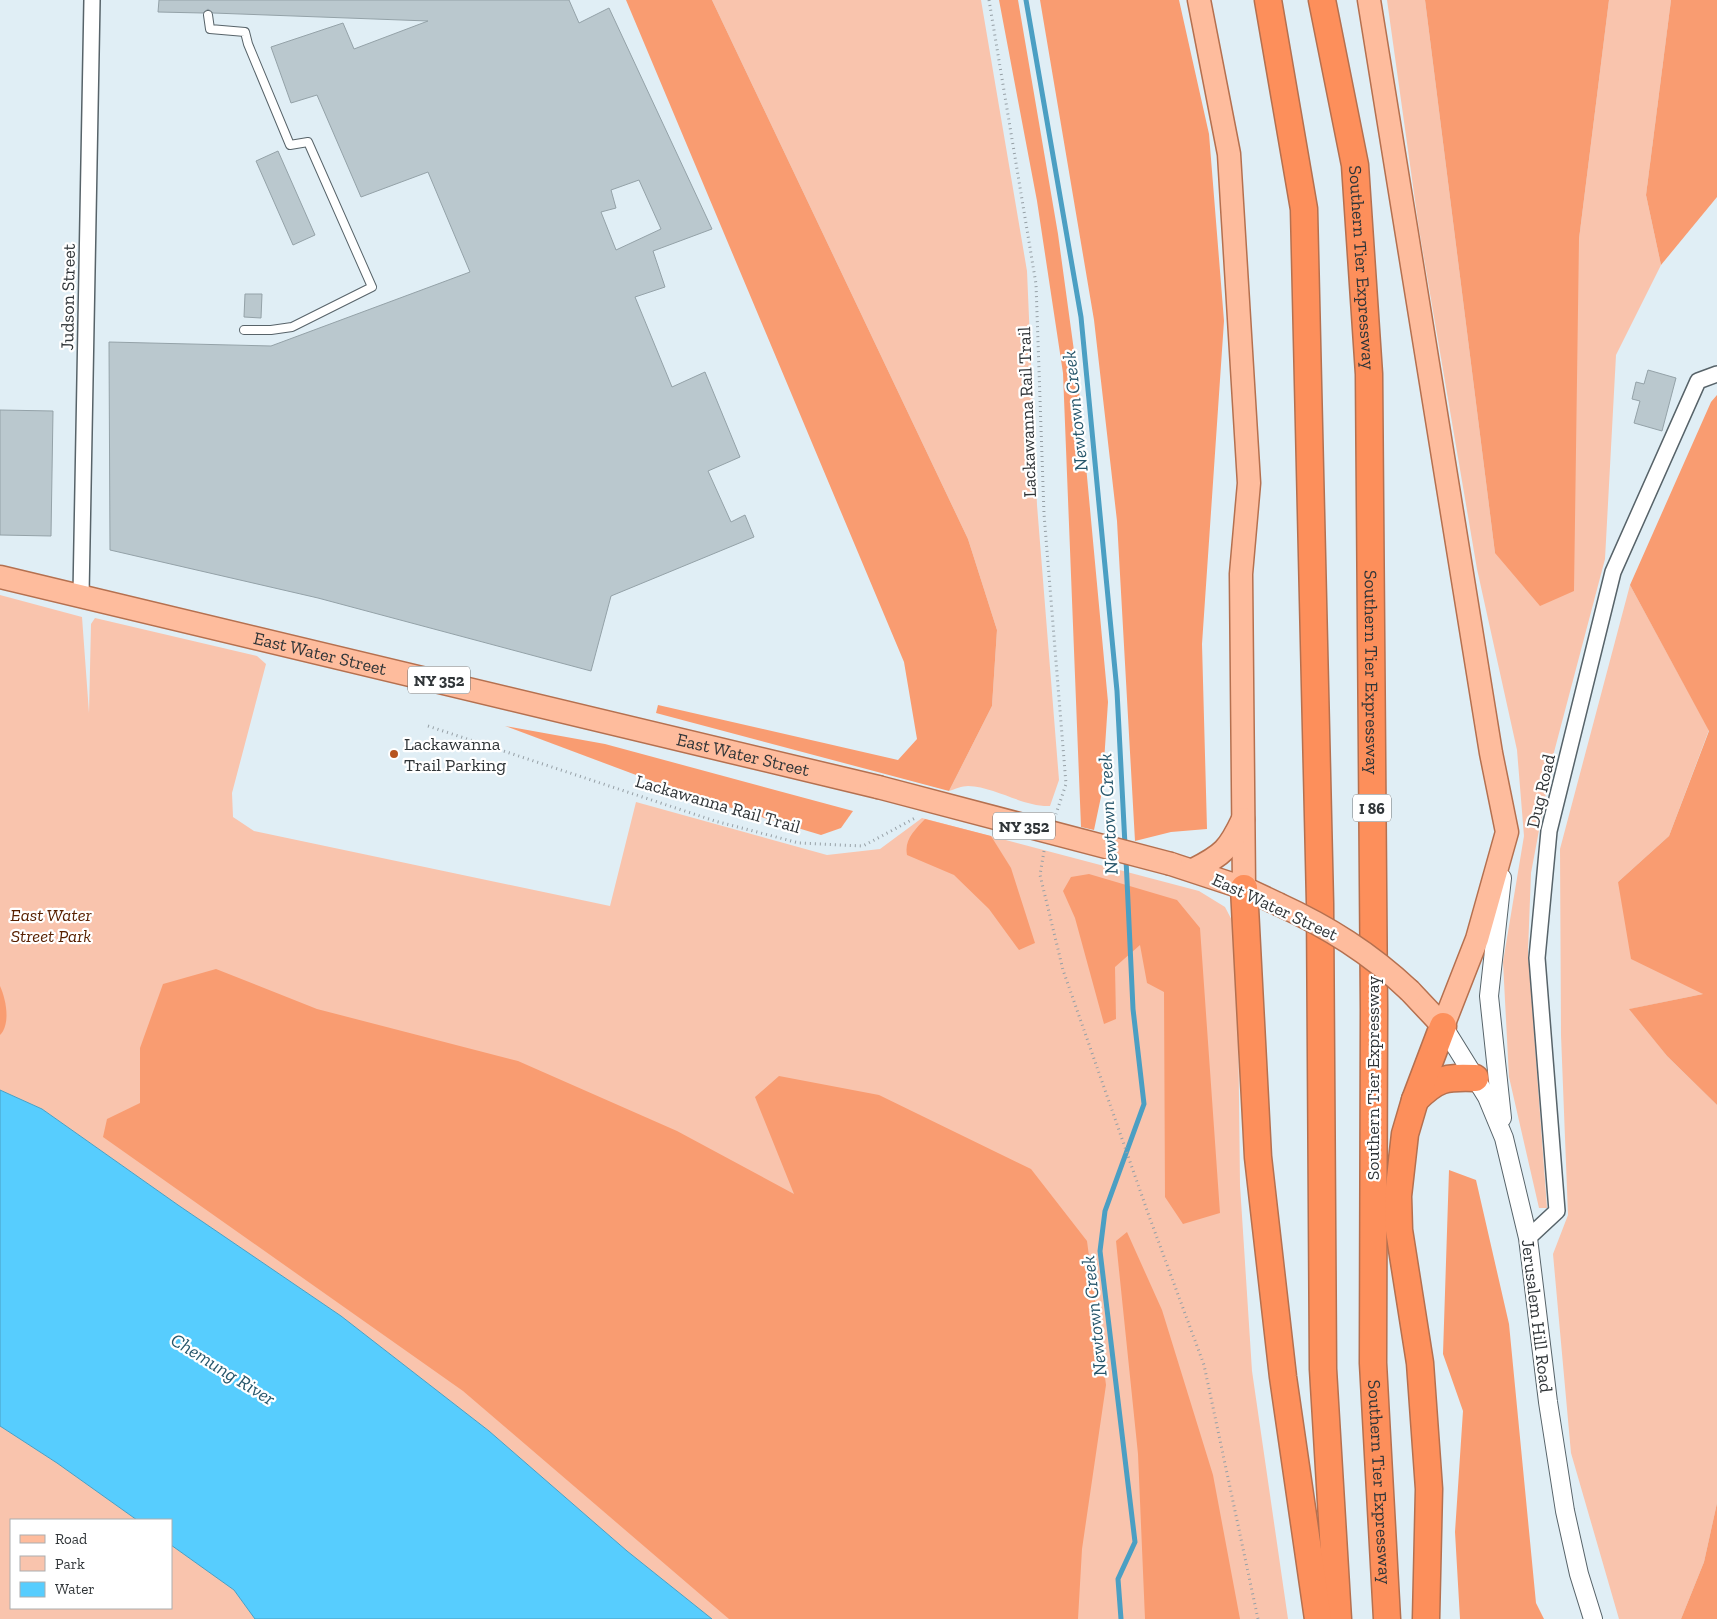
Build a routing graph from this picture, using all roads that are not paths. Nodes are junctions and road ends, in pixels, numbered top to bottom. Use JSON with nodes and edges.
{"nodes":[{"id":1,"x":92,"y":0,"type":"edge"},
{"id":2,"x":1199,"y":0,"type":"edge"},
{"id":3,"x":1268,"y":0,"type":"edge"},
{"id":4,"x":1322,"y":0,"type":"edge"},
{"id":5,"x":1369,"y":0,"type":"edge"},
{"id":6,"x":208,"y":15,"type":"dead end"},
{"id":7,"x":244,"y":330,"type":"dead end"},
{"id":8,"x":1717,"y":374,"type":"edge"},
{"id":9,"x":0,"y":577,"type":"edge"},
{"id":10,"x":81,"y":595,"type":"junction"},
{"id":11,"x":1243,"y":819,"type":"junction"},
{"id":12,"x":1507,"y":832,"type":"junction"},
{"id":13,"x":1193,"y":870,"type":"junction"},
{"id":14,"x":1244,"y":888,"type":"junction"},
{"id":15,"x":1443,"y":1026,"type":"junction"},
{"id":16,"x":1475,"y":1078,"type":"junction"},
{"id":17,"x":1415,"y":1100,"type":"junction"},
{"id":18,"x":1504,"y":1138,"type":"junction"},
{"id":19,"x":1528,"y":1238,"type":"junction"},
{"id":20,"x":1318,"y":1619,"type":"edge"},
{"id":21,"x":1338,"y":1619,"type":"edge"},
{"id":22,"x":1387,"y":1619,"type":"edge"},
{"id":23,"x":1426,"y":1619,"type":"edge"},
{"id":24,"x":1593,"y":1619,"type":"edge"}],
"edges":[{"from":1,"to":10,"type":"street","name":"Judson Street"},
{"from":2,"to":11,"type":"main road"},
{"from":3,"to":21,"type":"highway"},
{"from":4,"to":22,"type":"highway","name":"Southern Tier Expressway","number":"I 86"},
{"from":5,"to":12,"type":"main road"},
{"from":6,"to":7,"type":"lane"},
{"from":8,"to":19,"type":"street","name":"Dug Road"},
{"from":9,"to":10,"type":"main road","name":"East Water Street","number":"NY 352"},
{"from":10,"to":13,"type":"main road","name":"East Water Street","number":"NY 352","bridge":true},
{"from":11,"to":13,"type":"main road"},
{"from":11,"to":14,"type":"main road"},
{"from":12,"to":15,"type":"main road"},
{"from":12,"to":18,"type":"street"},
{"from":13,"to":14,"type":"main road","name":"East Water Street","number":"NY 352"},
{"from":14,"to":15,"type":"main road","name":"East Water Street","number":"NY 352","bridge":true},
{"from":14,"to":20,"type":"highway"},
{"from":15,"to":16,"type":"street","name":"Jerusalem Hill Road"},
{"from":15,"to":17,"type":"highway"},
{"from":16,"to":17,"type":"highway"},
{"from":16,"to":18,"type":"street","name":"Jerusalem Hill Road"},
{"from":17,"to":23,"type":"highway"},
{"from":18,"to":19,"type":"street","name":"Jerusalem Hill Road"},
{"from":19,"to":24,"type":"street","name":"Jerusalem Hill Road"}]}
